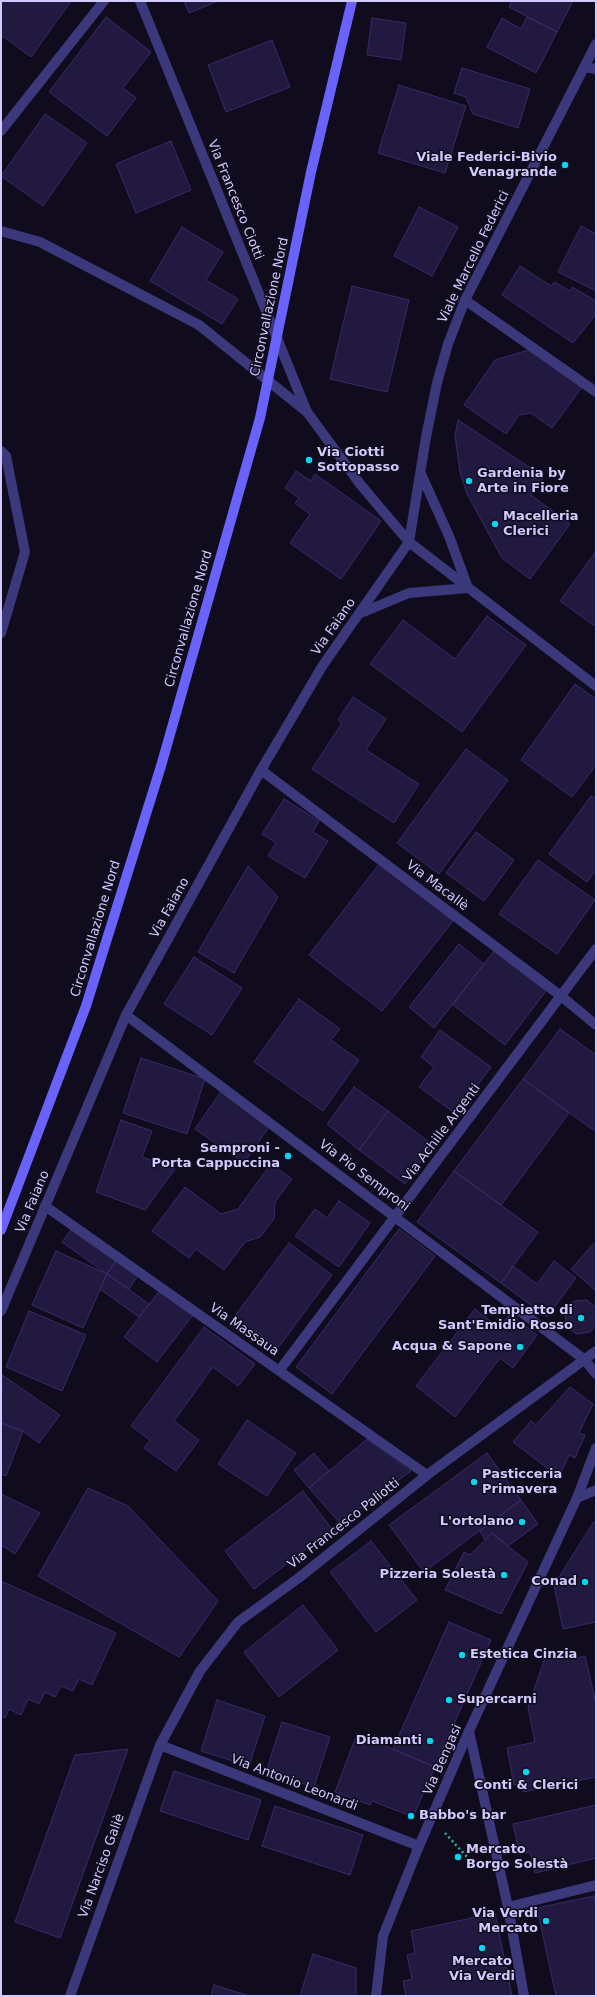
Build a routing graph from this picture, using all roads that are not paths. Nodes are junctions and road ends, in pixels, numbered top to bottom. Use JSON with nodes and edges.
{"nodes":[{"id":1,"x":104,"y":1,"type":"edge"},
{"id":2,"x":140,"y":1,"type":"edge"},
{"id":3,"x":352,"y":1,"type":"edge"},
{"id":4,"x":596,"y":44,"type":"edge"},
{"id":5,"x":584,"y":67,"type":"junction"},
{"id":6,"x":596,"y":69,"type":"edge"},
{"id":7,"x":1,"y":131,"type":"edge"},
{"id":8,"x":1,"y":231,"type":"edge"},
{"id":9,"x":465,"y":300,"type":"junction"},
{"id":10,"x":596,"y":392,"type":"edge"},
{"id":11,"x":307,"y":412,"type":"junction"},
{"id":12,"x":1,"y":451,"type":"edge"},
{"id":13,"x":420,"y":474,"type":"junction"},
{"id":14,"x":409,"y":542,"type":"junction"},
{"id":15,"x":468,"y":588,"type":"junction"},
{"id":16,"x":360,"y":613,"type":"junction"},
{"id":17,"x":1,"y":632,"type":"edge"},
{"id":18,"x":596,"y":686,"type":"edge"},
{"id":19,"x":261,"y":770,"type":"junction"},
{"id":20,"x":596,"y":949,"type":"edge"},
{"id":21,"x":561,"y":996,"type":"junction"},
{"id":22,"x":126,"y":1015,"type":"junction"},
{"id":23,"x":596,"y":1025,"type":"edge"},
{"id":24,"x":45,"y":1206,"type":"junction"},
{"id":25,"x":396,"y":1216,"type":"junction"},
{"id":26,"x":1,"y":1230,"type":"edge"},
{"id":27,"x":1,"y":1311,"type":"edge"},
{"id":28,"x":596,"y":1351,"type":"edge"},
{"id":29,"x":585,"y":1360,"type":"junction"},
{"id":30,"x":279,"y":1371,"type":"junction"},
{"id":31,"x":596,"y":1374,"type":"edge"},
{"id":32,"x":596,"y":1448,"type":"edge"},
{"id":33,"x":427,"y":1475,"type":"junction"},
{"id":34,"x":596,"y":1490,"type":"edge"},
{"id":35,"x":577,"y":1498,"type":"junction"},
{"id":36,"x":470,"y":1731,"type":"junction"},
{"id":37,"x":160,"y":1745,"type":"junction"},
{"id":38,"x":419,"y":1846,"type":"junction"},
{"id":39,"x":596,"y":1885,"type":"edge"},
{"id":40,"x":508,"y":1907,"type":"junction"},
{"id":41,"x":70,"y":1996,"type":"edge"},
{"id":42,"x":376,"y":1996,"type":"edge"},
{"id":43,"x":524,"y":1996,"type":"edge"}],
"edges":[{"from":1,"to":7,"type":"street"},
{"from":2,"to":11,"type":"street","name":"Via Francesco Ciotti"},
{"from":3,"to":26,"type":"main road","name":"Circonvallazione Nord","bridge":true},
{"from":4,"to":5,"type":"street","name":"Viale Marcello Federici"},
{"from":5,"to":6,"type":"street"},
{"from":5,"to":9,"type":"street","name":"Viale Marcello Federici"},
{"from":8,"to":11,"type":"street"},
{"from":9,"to":10,"type":"street"},
{"from":9,"to":13,"type":"street","name":"Viale Marcello Federici"},
{"from":11,"to":14,"type":"street","name":"Via Francesco Ciotti"},
{"from":12,"to":17,"type":"street"},
{"from":13,"to":14,"type":"street","name":"Viale Marcello Federici"},
{"from":13,"to":15,"type":"street"},
{"from":14,"to":15,"type":"street","name":"Via Francesco Ciotti"},
{"from":14,"to":16,"type":"street","name":"Via Faiano"},
{"from":15,"to":16,"type":"street"},
{"from":15,"to":18,"type":"street","name":"Via Francesco Ciotti"},
{"from":16,"to":19,"type":"street","name":"Via Faiano"},
{"from":19,"to":21,"type":"street","name":"Via Macallè"},
{"from":19,"to":22,"type":"street","name":"Via Faiano"},
{"from":20,"to":21,"type":"street","name":"Via Achille Argenti"},
{"from":21,"to":23,"type":"street","name":"Via Macallè"},
{"from":21,"to":25,"type":"street","name":"Via Achille Argenti"},
{"from":22,"to":24,"type":"street","name":"Via Faiano"},
{"from":22,"to":25,"type":"street","name":"Via Pio Semproni"},
{"from":24,"to":27,"type":"street","name":"Via Faiano"},
{"from":24,"to":30,"type":"street","name":"Via Massaua"},
{"from":25,"to":29,"type":"street","name":"Via Pio Semproni"},
{"from":25,"to":30,"type":"street","name":"Via Achille Argenti"},
{"from":28,"to":29,"type":"street","name":"Via Francesco Paliotti"},
{"from":29,"to":31,"type":"street"},
{"from":29,"to":33,"type":"street","name":"Via Francesco Paliotti"},
{"from":30,"to":33,"type":"street","name":"Via Massaua"},
{"from":32,"to":35,"type":"street","name":"Via Bengasi"},
{"from":33,"to":37,"type":"street","name":"Via Francesco Paliotti"},
{"from":34,"to":35,"type":"street"},
{"from":35,"to":36,"type":"street","name":"Via Bengasi"},
{"from":36,"to":38,"type":"street","name":"Via Bengasi"},
{"from":36,"to":40,"type":"street"},
{"from":37,"to":38,"type":"street","name":"Via Antonio Leonardi"},
{"from":37,"to":41,"type":"street","name":"Via Narciso Galiè"},
{"from":38,"to":42,"type":"street","name":"Via Bengasi"},
{"from":39,"to":40,"type":"street"},
{"from":40,"to":43,"type":"street"}]}
